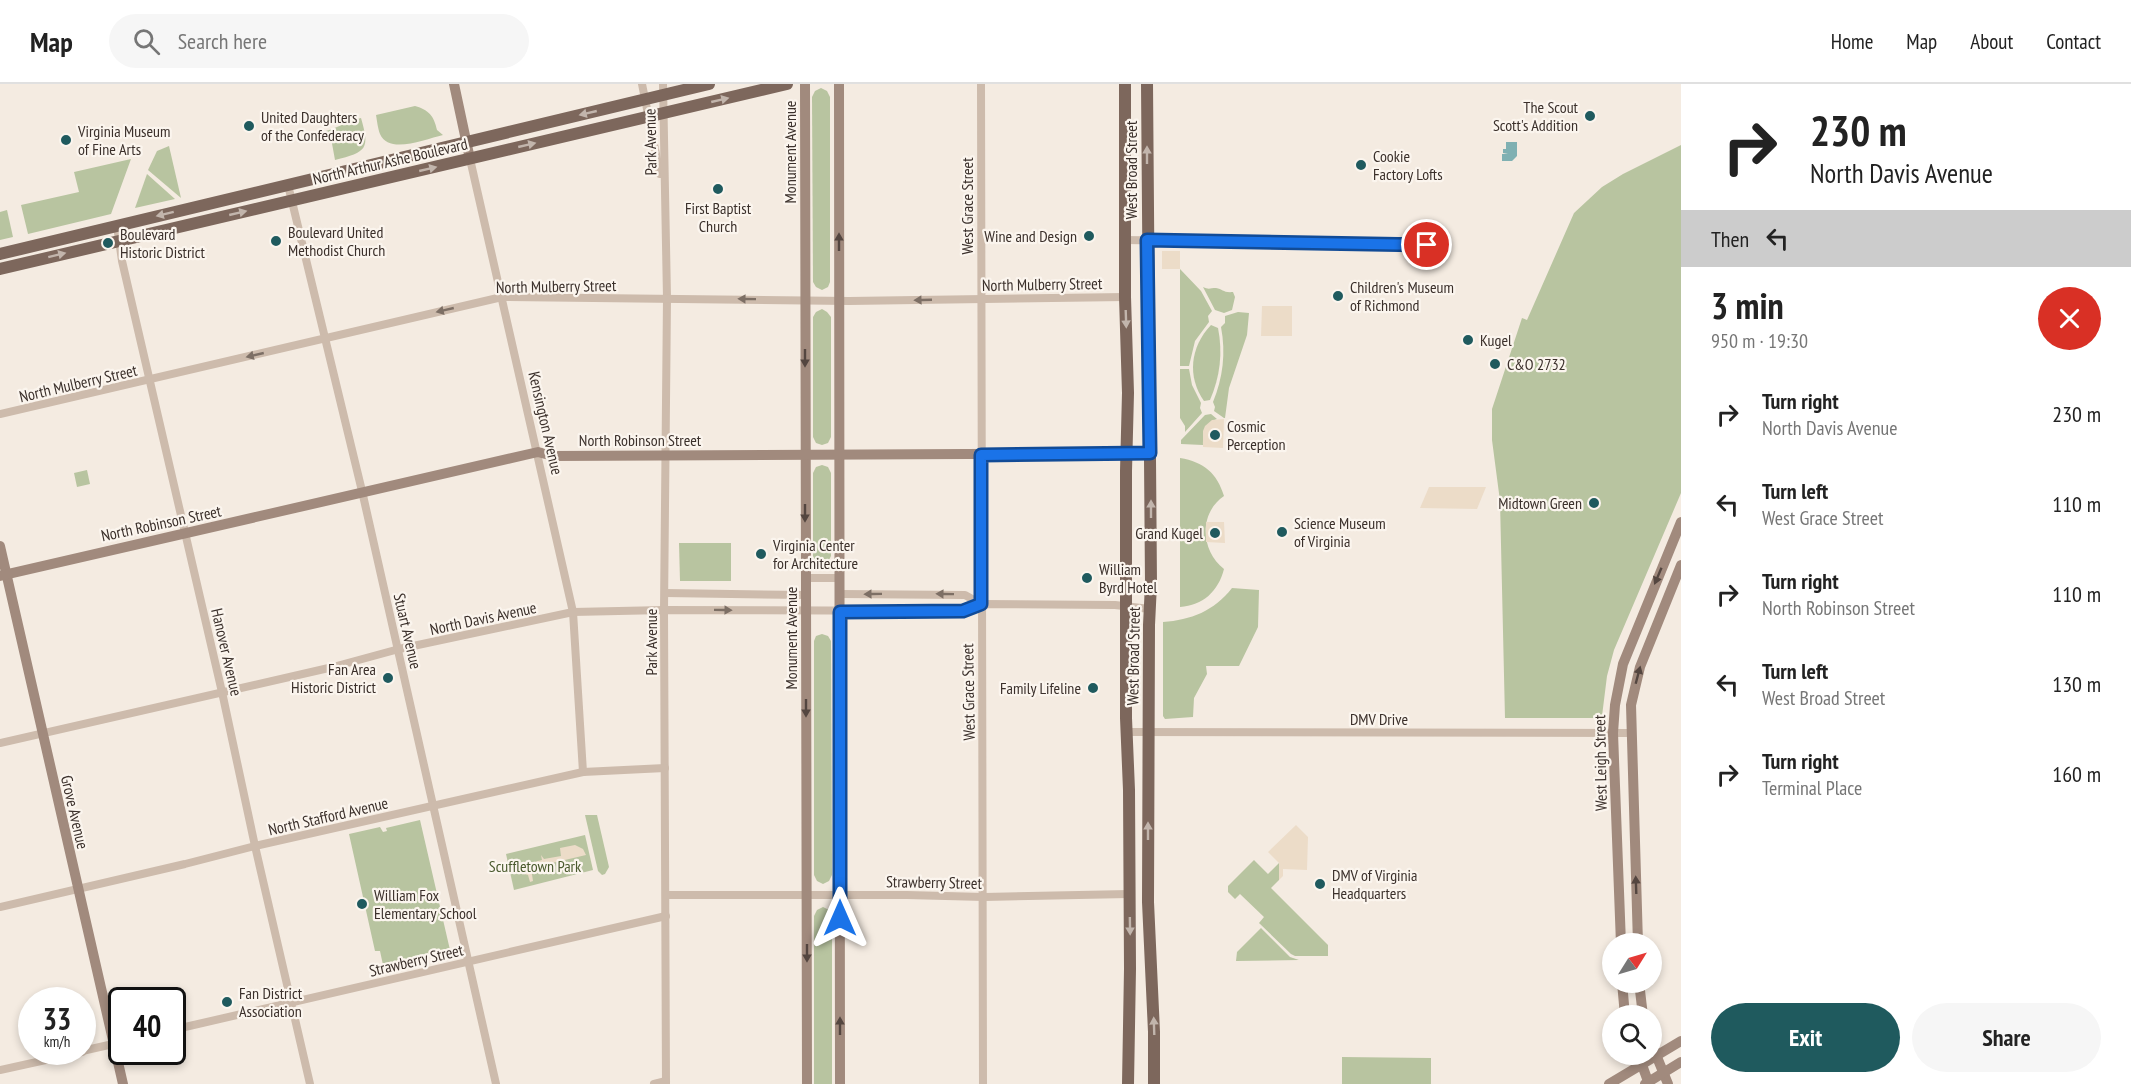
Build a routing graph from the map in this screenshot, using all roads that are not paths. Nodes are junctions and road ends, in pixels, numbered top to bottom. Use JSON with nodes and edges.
{"nodes":[{"id":1,"x":454,"y":84,"type":"edge"},
{"id":2,"x":642,"y":84,"type":"edge"},
{"id":3,"x":709,"y":84,"type":"edge"},
{"id":4,"x":787,"y":84,"type":"edge"},
{"id":5,"x":805,"y":84,"type":"edge"},
{"id":6,"x":839,"y":84,"type":"edge"},
{"id":7,"x":981,"y":84,"type":"edge"},
{"id":8,"x":1125,"y":84,"type":"edge"},
{"id":9,"x":1147,"y":84,"type":"edge"},
{"id":10,"x":663,"y":90,"type":"edge"},
{"id":11,"x":645,"y":99,"type":"junction"},
{"id":12,"x":663,"y":113,"type":"junction"},
{"id":13,"x":650,"y":116,"type":"junction"},
{"id":14,"x":467,"y":141,"type":"junction"},
{"id":15,"x":470,"y":159,"type":"junction"},
{"id":16,"x":288,"y":185,"type":"junction"},
{"id":17,"x":664,"y":200,"type":"junction"},
{"id":18,"x":293,"y":201,"type":"junction"},
{"id":19,"x":117,"y":226,"type":"junction"},
{"id":20,"x":119,"y":240,"type":"junction"},
{"id":21,"x":1125,"y":240,"type":"junction"},
{"id":22,"x":1147,"y":240,"type":"junction"},
{"id":23,"x":1440,"y":245,"type":"dead end"},
{"id":24,"x":0,"y":254,"type":"edge"},
{"id":25,"x":0,"y":269,"type":"edge"},
{"id":26,"x":502,"y":297,"type":"junction"},
{"id":27,"x":1125,"y":297,"type":"junction"},
{"id":28,"x":667,"y":298,"type":"junction"},
{"id":29,"x":981,"y":298,"type":"junction"},
{"id":30,"x":806,"y":300,"type":"junction"},
{"id":31,"x":839,"y":301,"type":"junction"},
{"id":32,"x":326,"y":338,"type":"junction"},
{"id":33,"x":150,"y":380,"type":"junction"},
{"id":34,"x":0,"y":414,"type":"edge"},
{"id":35,"x":538,"y":452,"type":"junction"},
{"id":36,"x":1150,"y":453,"type":"junction"},
{"id":37,"x":1127,"y":454,"type":"junction"},
{"id":38,"x":665,"y":455,"type":"junction"},
{"id":39,"x":805,"y":455,"type":"junction"},
{"id":40,"x":839,"y":455,"type":"junction"},
{"id":41,"x":981,"y":455,"type":"junction"},
{"id":42,"x":362,"y":491,"type":"junction"},
{"id":43,"x":1681,"y":522,"type":"edge"},
{"id":44,"x":185,"y":532,"type":"junction"},
{"id":45,"x":0,"y":546,"type":"edge"},
{"id":46,"x":1681,"y":565,"type":"edge"},
{"id":47,"x":3,"y":575,"type":"edge"},
{"id":48,"x":806,"y":578,"type":"junction"},
{"id":49,"x":840,"y":578,"type":"junction"},
{"id":50,"x":665,"y":593,"type":"junction"},
{"id":51,"x":840,"y":594,"type":"junction"},
{"id":52,"x":806,"y":595,"type":"junction"},
{"id":53,"x":981,"y":604,"type":"junction"},
{"id":54,"x":1126,"y":606,"type":"junction"},
{"id":55,"x":1150,"y":609,"type":"junction"},
{"id":56,"x":664,"y":610,"type":"junction"},
{"id":57,"x":573,"y":612,"type":"junction"},
{"id":58,"x":806,"y":612,"type":"junction"},
{"id":59,"x":840,"y":612,"type":"junction"},
{"id":60,"x":399,"y":650,"type":"junction"},
{"id":61,"x":222,"y":692,"type":"junction"},
{"id":62,"x":1127,"y":732,"type":"junction"},
{"id":63,"x":1148,"y":732,"type":"junction"},
{"id":64,"x":1632,"y":732,"type":"junction"},
{"id":65,"x":42,"y":733,"type":"junction"},
{"id":66,"x":1613,"y":733,"type":"junction"},
{"id":67,"x":0,"y":743,"type":"edge"},
{"id":68,"x":665,"y":768,"type":"junction"},
{"id":69,"x":583,"y":772,"type":"junction"},
{"id":70,"x":433,"y":806,"type":"junction"},
{"id":71,"x":255,"y":846,"type":"junction"},
{"id":72,"x":78,"y":889,"type":"junction"},
{"id":73,"x":1129,"y":894,"type":"junction"},
{"id":74,"x":667,"y":895,"type":"junction"},
{"id":75,"x":806,"y":895,"type":"junction"},
{"id":76,"x":840,"y":895,"type":"junction"},
{"id":77,"x":984,"y":897,"type":"junction"},
{"id":78,"x":0,"y":907,"type":"edge"},
{"id":79,"x":666,"y":916,"type":"junction"},
{"id":80,"x":1621,"y":933,"type":"edge"},
{"id":81,"x":1638,"y":933,"type":"edge"},
{"id":82,"x":468,"y":961,"type":"junction"},
{"id":83,"x":291,"y":1003,"type":"junction"},
{"id":84,"x":108,"y":1004,"type":"edge"},
{"id":85,"x":186,"y":1027,"type":"edge"},
{"id":86,"x":1681,"y":1041,"type":"edge"},
{"id":87,"x":1662,"y":1053,"type":"edge"},
{"id":88,"x":1681,"y":1062,"type":"edge"},
{"id":89,"x":22,"y":1065,"type":"edge"},
{"id":90,"x":121,"y":1065,"type":"edge"},
{"id":91,"x":1659,"y":1065,"type":"edge"},
{"id":92,"x":1642,"y":1066,"type":"joint"},
{"id":93,"x":0,"y":1070,"type":"edge"},
{"id":94,"x":1665,"y":1079,"type":"edge"},
{"id":95,"x":666,"y":1083,"type":"edge"},
{"id":96,"x":1647,"y":1083,"type":"edge"},
{"id":97,"x":123,"y":1084,"type":"edge"},
{"id":98,"x":310,"y":1084,"type":"edge"},
{"id":99,"x":496,"y":1084,"type":"edge"},
{"id":100,"x":654,"y":1084,"type":"edge"},
{"id":101,"x":807,"y":1084,"type":"edge"},
{"id":102,"x":840,"y":1084,"type":"edge"},
{"id":103,"x":983,"y":1084,"type":"edge"},
{"id":104,"x":1128,"y":1084,"type":"edge"},
{"id":105,"x":1154,"y":1084,"type":"edge"},
{"id":106,"x":1609,"y":1084,"type":"edge"}],
"edges":[{"from":1,"to":14,"type":"street","name":"Kensington Avenue"},
{"from":2,"to":11,"type":"street","name":"Park Avenue"},
{"from":3,"to":10,"type":"main road","name":"North Arthur Ashe Boulevard"},
{"from":12,"to":4,"type":"main road","name":"North Arthur Ashe Boulevard","one_way":true},
{"from":5,"to":30,"type":"street","name":"Monument Avenue"},
{"from":31,"to":6,"type":"street","one_way":true},
{"from":7,"to":29,"type":"street","name":"West Grace Street"},
{"from":8,"to":21,"type":"main road","name":"West Broad Street"},
{"from":22,"to":9,"type":"main road","name":"West Broad Street","one_way":true},
{"from":10,"to":11,"type":"main road","name":"North Arthur Ashe Boulevard"},
{"from":10,"to":12,"type":"street","name":"Park Avenue"},
{"from":11,"to":13,"type":"street","name":"Park Avenue"},
{"from":11,"to":14,"type":"main road","name":"North Arthur Ashe Boulevard","one_way":true},
{"from":12,"to":13,"type":"main road","name":"North Arthur Ashe Boulevard"},
{"from":12,"to":17,"type":"street","name":"Park Avenue"},
{"from":15,"to":13,"type":"main road","name":"North Arthur Ashe Boulevard","one_way":true},
{"from":13,"to":17,"type":"street","name":"Park Avenue"},
{"from":14,"to":15,"type":"street","name":"Kensington Avenue"},
{"from":14,"to":16,"type":"main road","name":"North Arthur Ashe Boulevard"},
{"from":18,"to":15,"type":"main road","name":"North Arthur Ashe Boulevard","one_way":true},
{"from":15,"to":26,"type":"street","name":"Kensington Avenue"},
{"from":16,"to":18,"type":"street","name":"Stuart Avenue"},
{"from":16,"to":19,"type":"main road","name":"North Arthur Ashe Boulevard","one_way":true},
{"from":17,"to":28,"type":"street","name":"Park Avenue"},
{"from":20,"to":18,"type":"main road","name":"North Arthur Ashe Boulevard","one_way":true},
{"from":18,"to":32,"type":"street","name":"Stuart Avenue"},
{"from":19,"to":20,"type":"street","name":"Hanover Avenue"},
{"from":19,"to":24,"type":"main road","name":"North Arthur Ashe Boulevard"},
{"from":25,"to":20,"type":"main road","name":"North Arthur Ashe Boulevard","one_way":true},
{"from":20,"to":33,"type":"street","name":"Hanover Avenue"},
{"from":21,"to":22,"type":"street"},
{"from":21,"to":27,"type":"main road","name":"West Broad Street"},
{"from":22,"to":23,"type":"street"},
{"from":22,"to":36,"type":"main road","name":"West Broad Street"},
{"from":26,"to":28,"type":"street","name":"North Mulberry Street"},
{"from":26,"to":32,"type":"street","name":"North Mulberry Street","one_way":true},
{"from":26,"to":35,"type":"street","name":"Kensington Avenue"},
{"from":27,"to":29,"type":"street","name":"North Mulberry Street"},
{"from":27,"to":37,"type":"main road","name":"West Broad Street","one_way":true},
{"from":30,"to":28,"type":"street","name":"North Mulberry Street","one_way":true},
{"from":28,"to":38,"type":"street","name":"Park Avenue"},
{"from":29,"to":31,"type":"street","name":"North Mulberry Street","one_way":true},
{"from":29,"to":41,"type":"street","name":"West Grace Street"},
{"from":30,"to":31,"type":"street","name":"North Mulberry Street"},
{"from":30,"to":39,"type":"street","name":"Monument Avenue","one_way":true},
{"from":31,"to":40,"type":"street"},
{"from":32,"to":33,"type":"street","name":"North Mulberry Street","one_way":true},
{"from":32,"to":42,"type":"street","name":"Stuart Avenue"},
{"from":33,"to":34,"type":"street","name":"North Mulberry Street"},
{"from":33,"to":44,"type":"street","name":"Hanover Avenue"},
{"from":35,"to":38,"type":"street","name":"North Robinson Street"},
{"from":35,"to":42,"type":"street","name":"North Robinson Street"},
{"from":35,"to":57,"type":"street","name":"Kensington Avenue"},
{"from":36,"to":37,"type":"street","name":"North Robinson Street"},
{"from":55,"to":36,"type":"main road","name":"West Broad Street","one_way":true},
{"from":37,"to":41,"type":"street","name":"North Robinson Street"},
{"from":37,"to":54,"type":"main road","name":"West Broad Street"},
{"from":38,"to":39,"type":"street","name":"North Robinson Street"},
{"from":38,"to":50,"type":"street","name":"Park Avenue"},
{"from":39,"to":40,"type":"street","name":"North Robinson Street"},
{"from":39,"to":48,"type":"street","name":"Monument Avenue","one_way":true},
{"from":40,"to":41,"type":"street","name":"North Robinson Street"},
{"from":40,"to":49,"type":"street"},
{"from":41,"to":53,"type":"street","name":"West Grace Street"},
{"from":42,"to":44,"type":"street","name":"North Robinson Street"},
{"from":42,"to":60,"type":"street","name":"Stuart Avenue"},
{"from":43,"to":66,"type":"street","name":"West Leigh Street","one_way":true},
{"from":44,"to":47,"type":"street","name":"North Robinson Street"},
{"from":44,"to":61,"type":"street","name":"Hanover Avenue"},
{"from":45,"to":47,"type":"street","name":"Grove Avenue"},
{"from":64,"to":46,"type":"street","name":"West Leigh Street","one_way":true},
{"from":47,"to":65,"type":"street","name":"Grove Avenue"},
{"from":48,"to":49,"type":"street"},
{"from":48,"to":52,"type":"street","name":"Monument Avenue"},
{"from":49,"to":51,"type":"street"},
{"from":50,"to":52,"type":"street"},
{"from":50,"to":56,"type":"street","name":"Park Avenue"},
{"from":53,"to":51,"type":"street","name":"North Davis Avenue","one_way":true},
{"from":51,"to":59,"type":"street"},
{"from":52,"to":58,"type":"street","name":"Monument Avenue"},
{"from":53,"to":54,"type":"street","name":"North Davis Avenue"},
{"from":53,"to":59,"type":"street","name":"North Davis Avenue"},
{"from":53,"to":77,"type":"street","name":"West Grace Street"},
{"from":54,"to":55,"type":"street","name":"North Davis Avenue"},
{"from":54,"to":62,"type":"main road","name":"West Broad Street"},
{"from":55,"to":63,"type":"main road","name":"West Broad Street"},
{"from":56,"to":57,"type":"street","name":"North Davis Avenue"},
{"from":56,"to":58,"type":"street","name":"North Davis Avenue","one_way":true},
{"from":56,"to":68,"type":"street","name":"Park Avenue"},
{"from":57,"to":60,"type":"street","name":"North Davis Avenue"},
{"from":57,"to":69,"type":"street","name":"Kensington Avenue"},
{"from":58,"to":59,"type":"street","name":"North Davis Avenue"},
{"from":58,"to":75,"type":"street","name":"Monument Avenue","one_way":true},
{"from":59,"to":76,"type":"street"},
{"from":60,"to":61,"type":"street","name":"North Davis Avenue"},
{"from":60,"to":70,"type":"street","name":"Stuart Avenue"},
{"from":61,"to":65,"type":"street","name":"North Davis Avenue"},
{"from":61,"to":71,"type":"street","name":"Hanover Avenue"},
{"from":62,"to":63,"type":"street","name":"DMV Drive"},
{"from":62,"to":73,"type":"main road","name":"West Broad Street"},
{"from":63,"to":66,"type":"street","name":"DMV Drive"},
{"from":105,"to":63,"type":"main road","name":"West Broad Street","one_way":true},
{"from":64,"to":66,"type":"street","name":"DMV Drive"},
{"from":81,"to":64,"type":"street","name":"West Leigh Street","one_way":true},
{"from":65,"to":67,"type":"street","name":"North Davis Avenue"},
{"from":65,"to":72,"type":"street","name":"Grove Avenue"},
{"from":66,"to":80,"type":"street","name":"West Leigh Street"},
{"from":68,"to":69,"type":"street","name":"North Stafford Avenue"},
{"from":68,"to":74,"type":"street","name":"Park Avenue"},
{"from":69,"to":70,"type":"street","name":"North Stafford Avenue"},
{"from":70,"to":71,"type":"street","name":"North Stafford Avenue"},
{"from":70,"to":82,"type":"street","name":"Stuart Avenue"},
{"from":71,"to":72,"type":"street","name":"North Stafford Avenue"},
{"from":71,"to":83,"type":"street","name":"Hanover Avenue"},
{"from":72,"to":78,"type":"street","name":"North Stafford Avenue"},
{"from":72,"to":84,"type":"street","name":"Grove Avenue"},
{"from":73,"to":77,"type":"street","name":"Strawberry Street"},
{"from":73,"to":104,"type":"main road","name":"West Broad Street","one_way":true},
{"from":74,"to":75,"type":"street","name":"Strawberry Street"},
{"from":74,"to":79,"type":"street","name":"Park Avenue"},
{"from":75,"to":76,"type":"street","name":"Strawberry Street"},
{"from":75,"to":101,"type":"street","name":"Monument Avenue","one_way":true},
{"from":76,"to":77,"type":"street","name":"Strawberry Street"},
{"from":102,"to":76,"type":"street","one_way":true},
{"from":77,"to":103,"type":"street","name":"West Grace Street"},
{"from":79,"to":82,"type":"street","name":"Strawberry Street"},
{"from":79,"to":95,"type":"street","name":"Park Avenue"},
{"from":82,"to":83,"type":"street","name":"Strawberry Street"},
{"from":82,"to":99,"type":"street","name":"Stuart Avenue"},
{"from":83,"to":85,"type":"street","name":"Strawberry Street"},
{"from":83,"to":98,"type":"street","name":"Hanover Avenue"},
{"from":86,"to":87,"type":"street"},
{"from":88,"to":94,"type":"street"},
{"from":89,"to":93,"type":"street"},
{"from":90,"to":97,"type":"street","name":"Grove Avenue"},
{"from":91,"to":94,"type":"street"},
{"from":92,"to":96,"type":"street"},
{"from":92,"to":106,"type":"street"},
{"from":94,"to":96,"type":"street"},
{"from":95,"to":100,"type":"street"}]}
